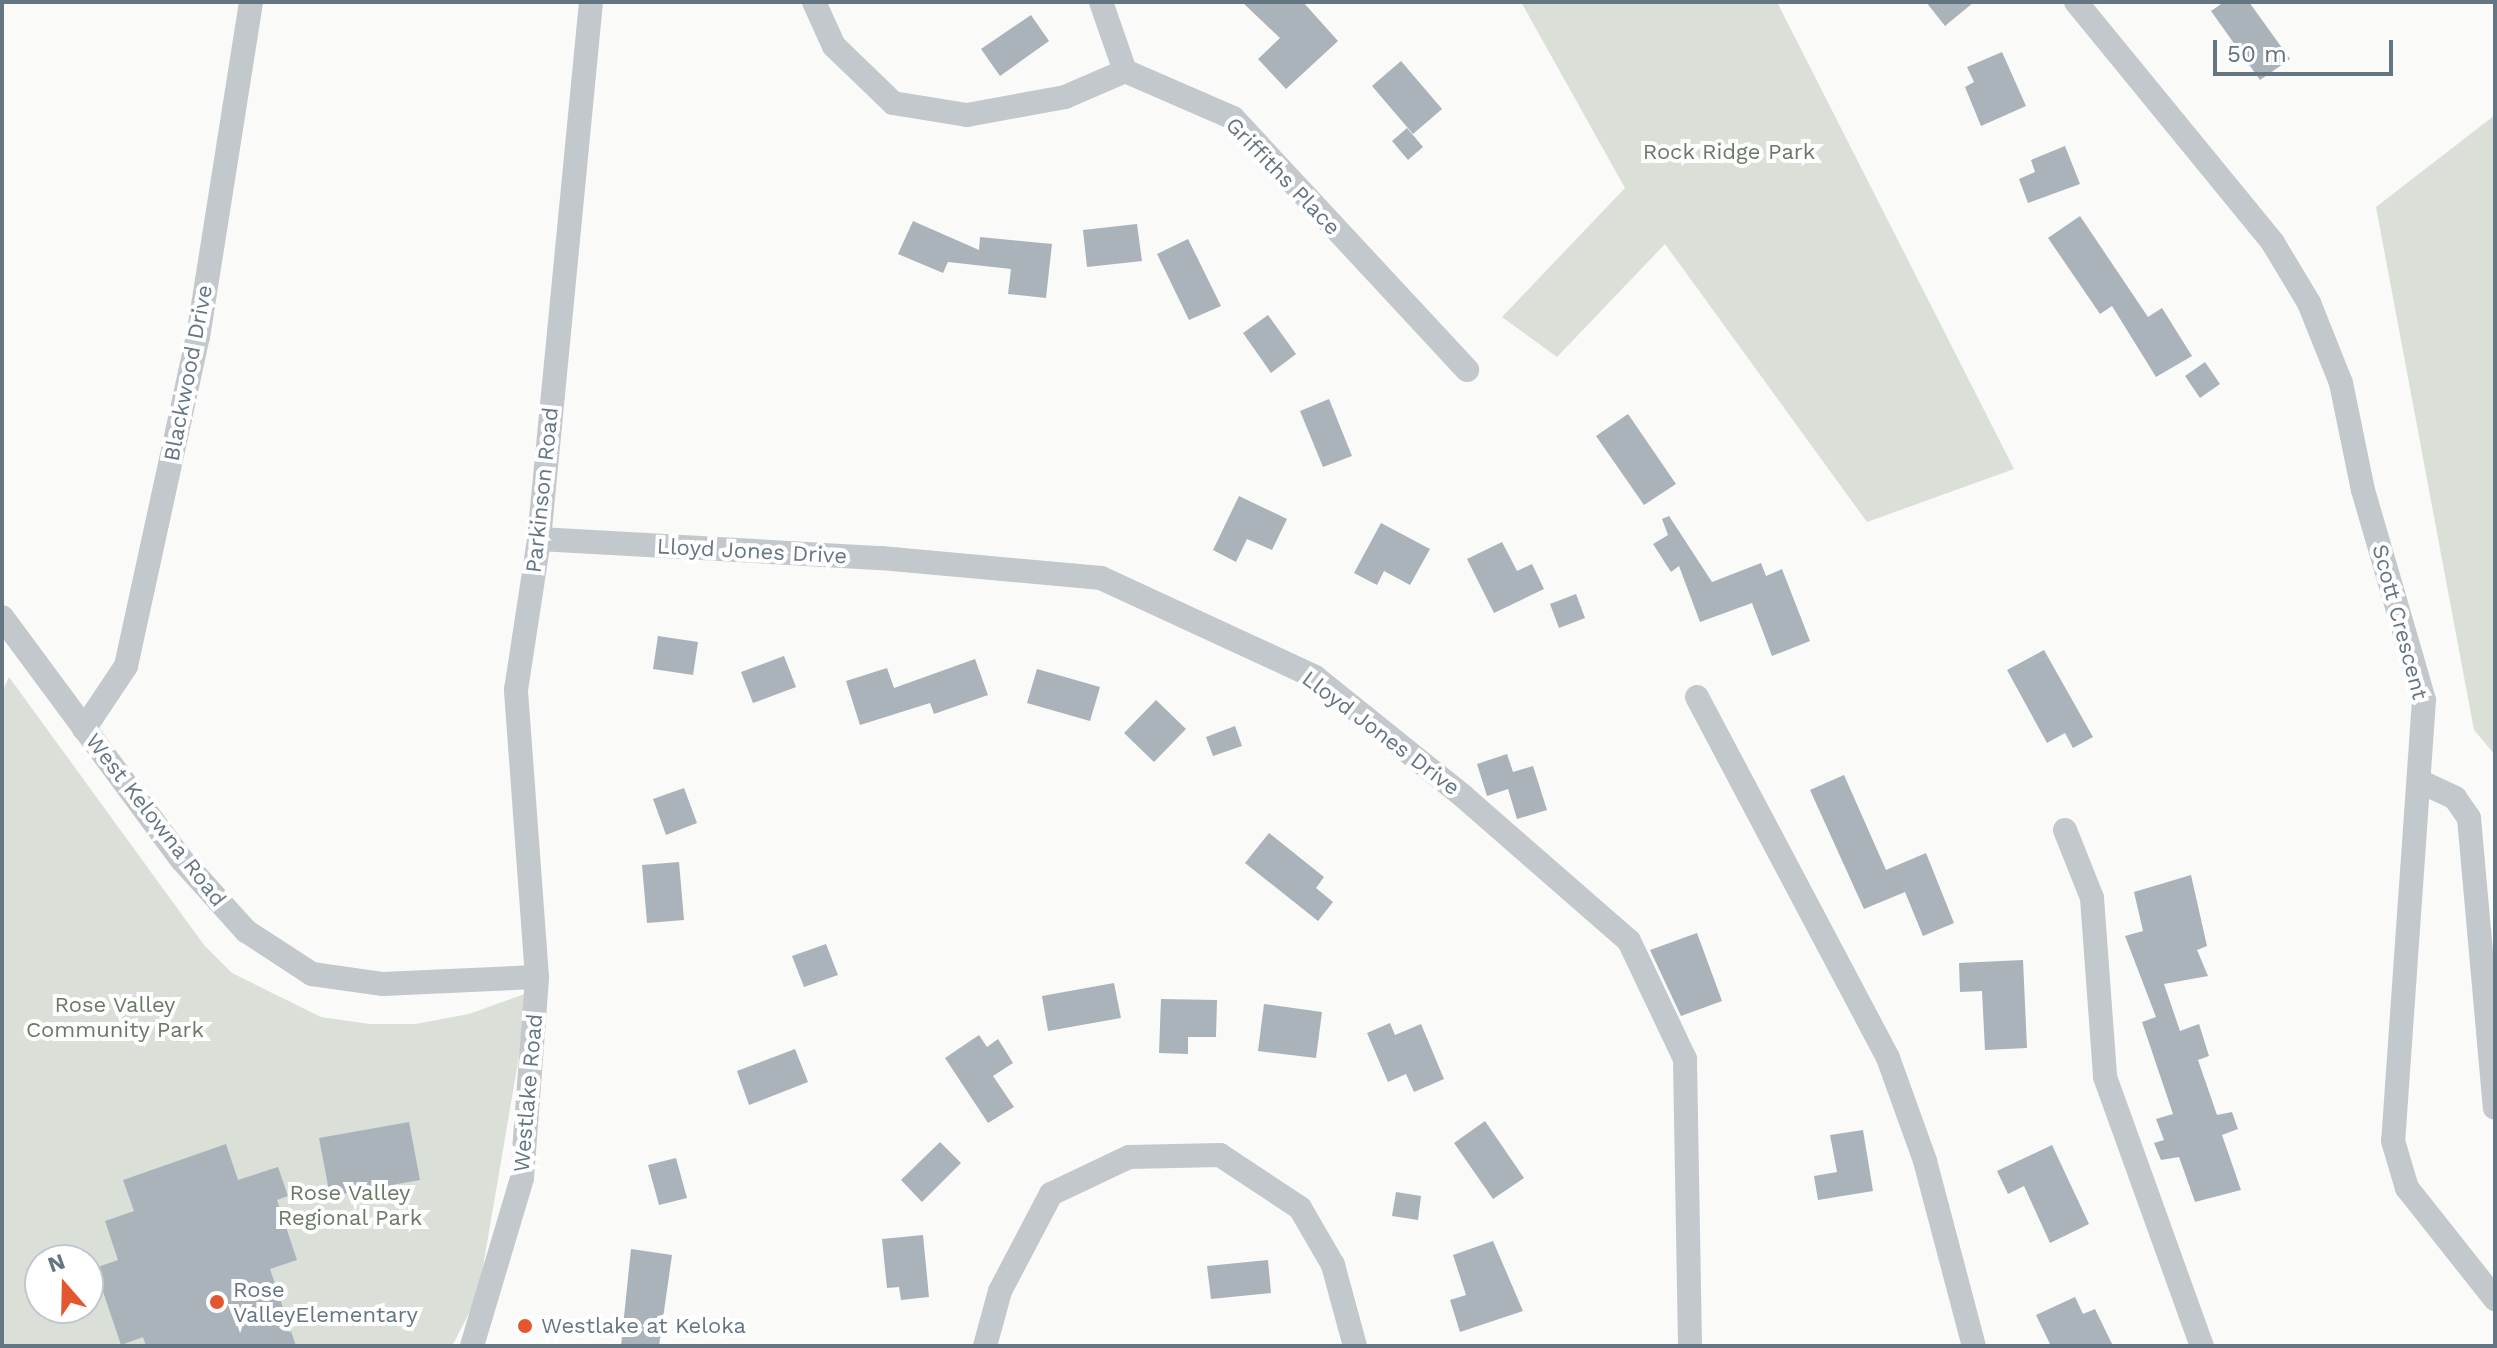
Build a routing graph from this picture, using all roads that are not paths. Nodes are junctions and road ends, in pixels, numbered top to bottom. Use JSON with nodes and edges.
{"nodes":[{"id":1,"x":251,"y":2,"type":"edge"},
{"id":2,"x":591,"y":2,"type":"edge"},
{"id":3,"x":814,"y":2,"type":"edge"},
{"id":4,"x":1101,"y":2,"type":"edge"},
{"id":5,"x":2076,"y":2,"type":"edge"},
{"id":6,"x":1125,"y":71,"type":"junction"},
{"id":7,"x":1467,"y":370,"type":"dead end"},
{"id":8,"x":539,"y":539,"type":"junction"},
{"id":9,"x":2,"y":617,"type":"edge"},
{"id":10,"x":1697,"y":697,"type":"dead end"},
{"id":11,"x":84,"y":729,"type":"junction"},
{"id":12,"x":2419,"y":781,"type":"junction"},
{"id":13,"x":2065,"y":830,"type":"dead end"},
{"id":14,"x":537,"y":977,"type":"junction"},
{"id":15,"x":2495,"y":1108,"type":"edge"},
{"id":16,"x":2495,"y":1299,"type":"edge"},
{"id":17,"x":472,"y":1346,"type":"edge"},
{"id":18,"x":985,"y":1346,"type":"edge"},
{"id":19,"x":1355,"y":1346,"type":"edge"},
{"id":20,"x":1690,"y":1346,"type":"edge"},
{"id":21,"x":1974,"y":1346,"type":"edge"},
{"id":22,"x":2202,"y":1346,"type":"edge"}],
"edges":[{"from":1,"to":11,"type":"street","name":"Blackwood Drive"},
{"from":2,"to":8,"type":"street","name":"Parkinson Road"},
{"from":3,"to":6,"type":"street"},
{"from":4,"to":6,"type":"street"},
{"from":5,"to":12,"type":"street","name":"Scott Crescent"},
{"from":6,"to":7,"type":"street","name":"Griffiths Place"},
{"from":8,"to":14,"type":"street","name":"Parkinson Road"},
{"from":8,"to":20,"type":"street","name":"Lloyd Jones Drive"},
{"from":9,"to":11,"type":"street","name":"West Kelowna Road"},
{"from":10,"to":21,"type":"street"},
{"from":11,"to":14,"type":"street","name":"West Kelowna Road"},
{"from":12,"to":15,"type":"street"},
{"from":12,"to":16,"type":"street","name":"Scott Crescent"},
{"from":13,"to":22,"type":"street"},
{"from":14,"to":17,"type":"street","name":"Westlake Road"},
{"from":18,"to":19,"type":"street"}]}
